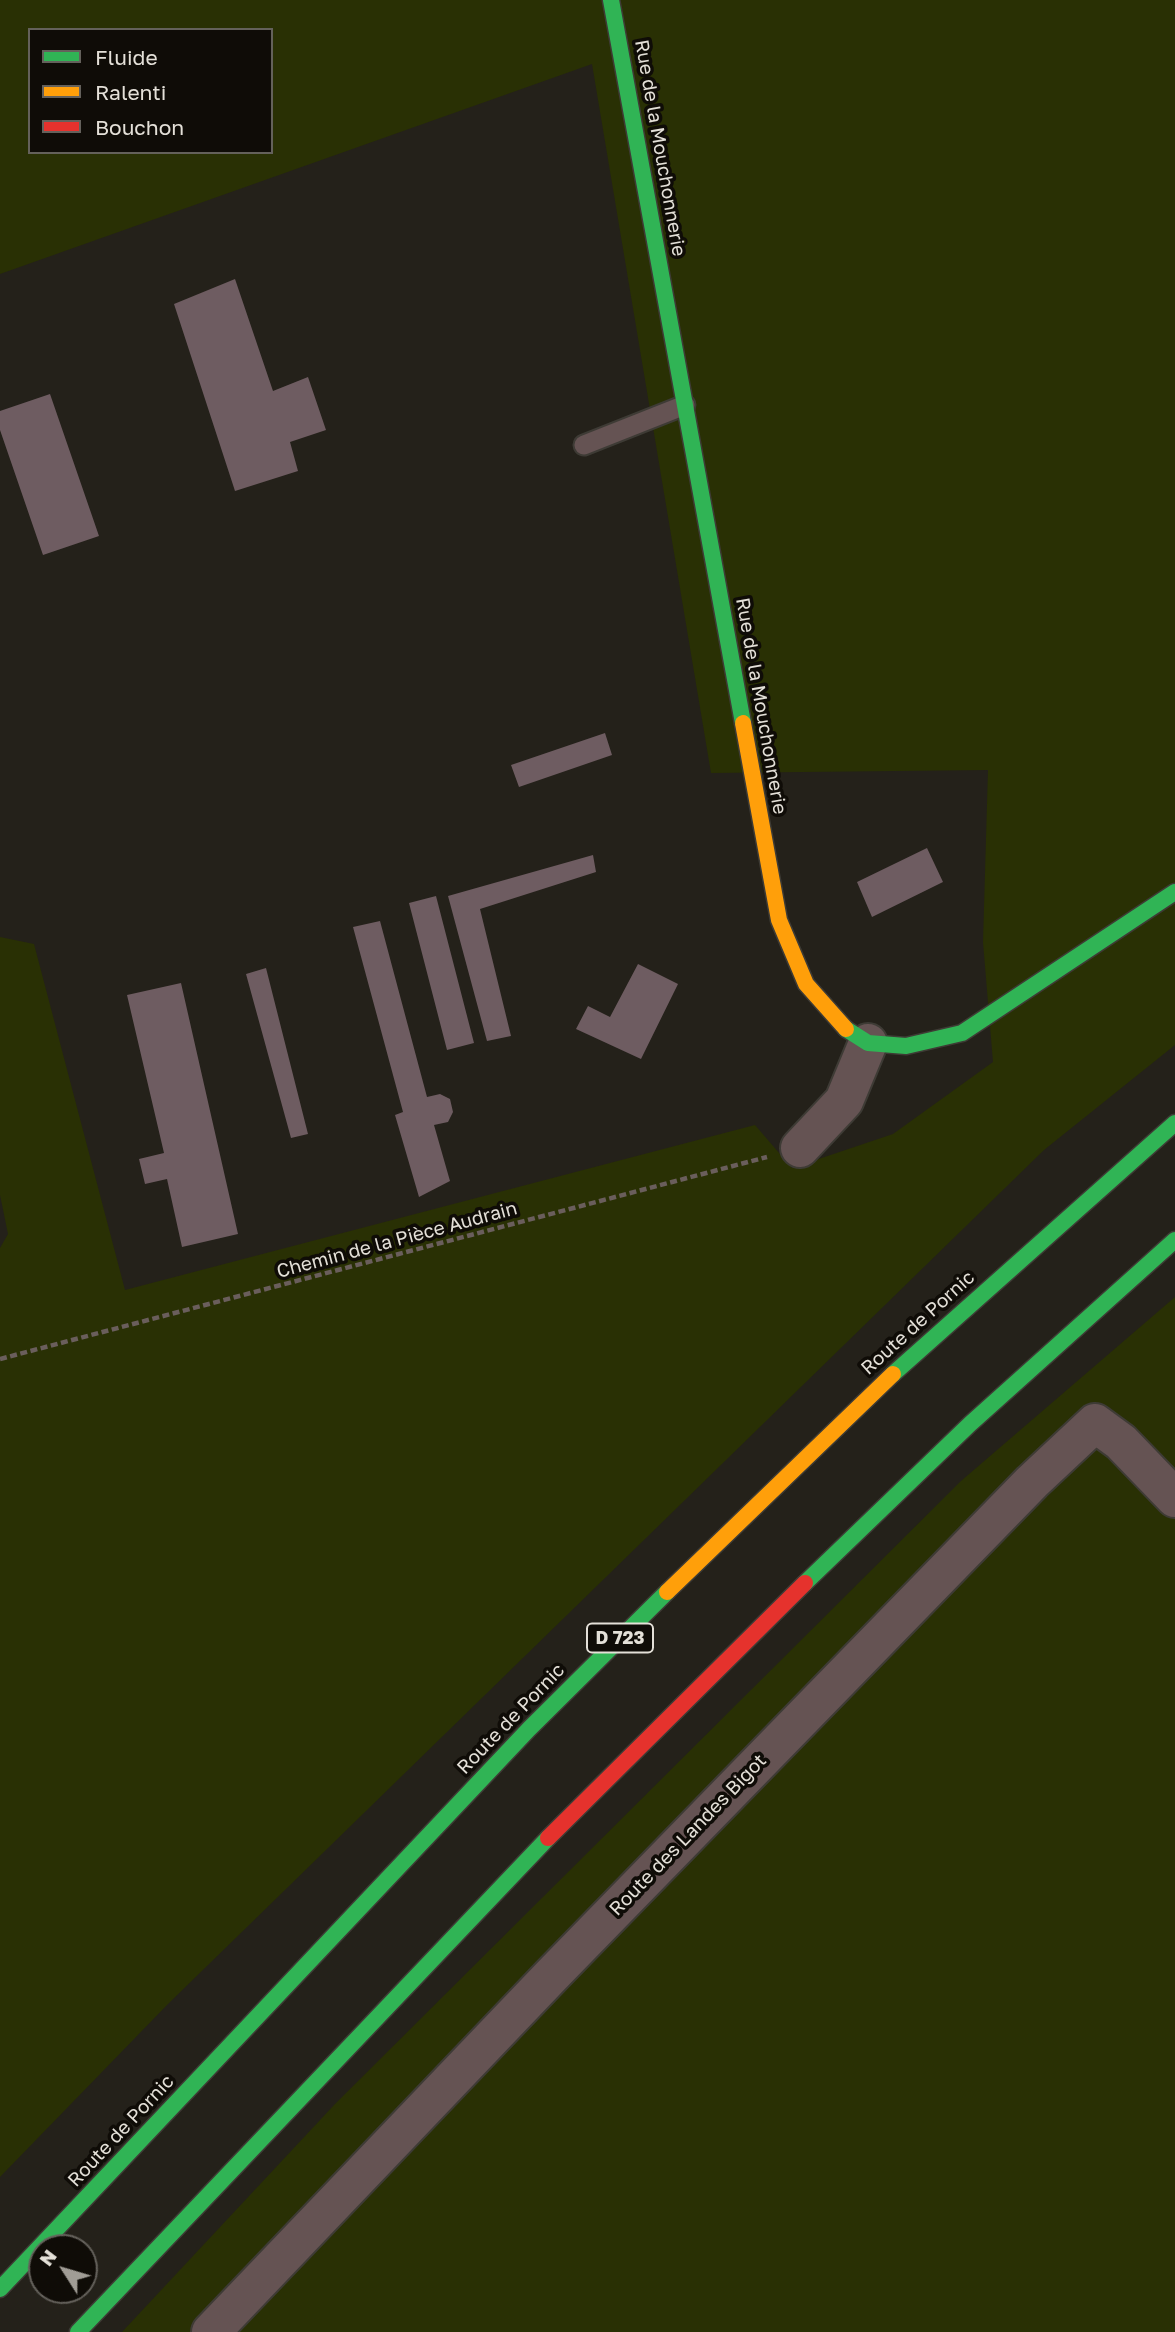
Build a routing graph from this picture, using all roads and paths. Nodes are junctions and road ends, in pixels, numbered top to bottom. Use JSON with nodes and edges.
{"nodes":[{"id":1,"x":611,"y":0,"type":"edge"},
{"id":2,"x":685,"y":405,"type":"junction"},
{"id":3,"x":584,"y":445,"type":"dead end"},
{"id":4,"x":1175,"y":892,"type":"edge"},
{"id":5,"x":868,"y":1043,"type":"junction"},
{"id":6,"x":1175,"y":1123,"type":"edge"},
{"id":7,"x":800,"y":1148,"type":"joint"},
{"id":8,"x":1175,"y":1240,"type":"edge"},
{"id":9,"x":0,"y":1359,"type":"edge"},
{"id":10,"x":1175,"y":1498,"type":"edge"},
{"id":11,"x":0,"y":2289,"type":"edge"},
{"id":12,"x":78,"y":2332,"type":"edge"},
{"id":13,"x":211,"y":2332,"type":"edge"}],
"edges":[{"from":1,"to":2,"type":"main road","name":"Rue de la Mouchonnerie"},
{"from":2,"to":3,"type":"lane"},
{"from":2,"to":5,"type":"main road","name":"Rue de la Mouchonnerie"},
{"from":4,"to":5,"type":"main road","name":"Rue de la Mouchonnerie"},
{"from":5,"to":7,"type":"street"},
{"from":6,"to":11,"type":"main road","name":"Route de Pornic","number":"D 723"},
{"from":7,"to":9,"type":"path","name":"Chemin de la Pièce Audrain"},
{"from":8,"to":12,"type":"main road"},
{"from":10,"to":13,"type":"street","name":"Route des Landes Bigot"}]}
